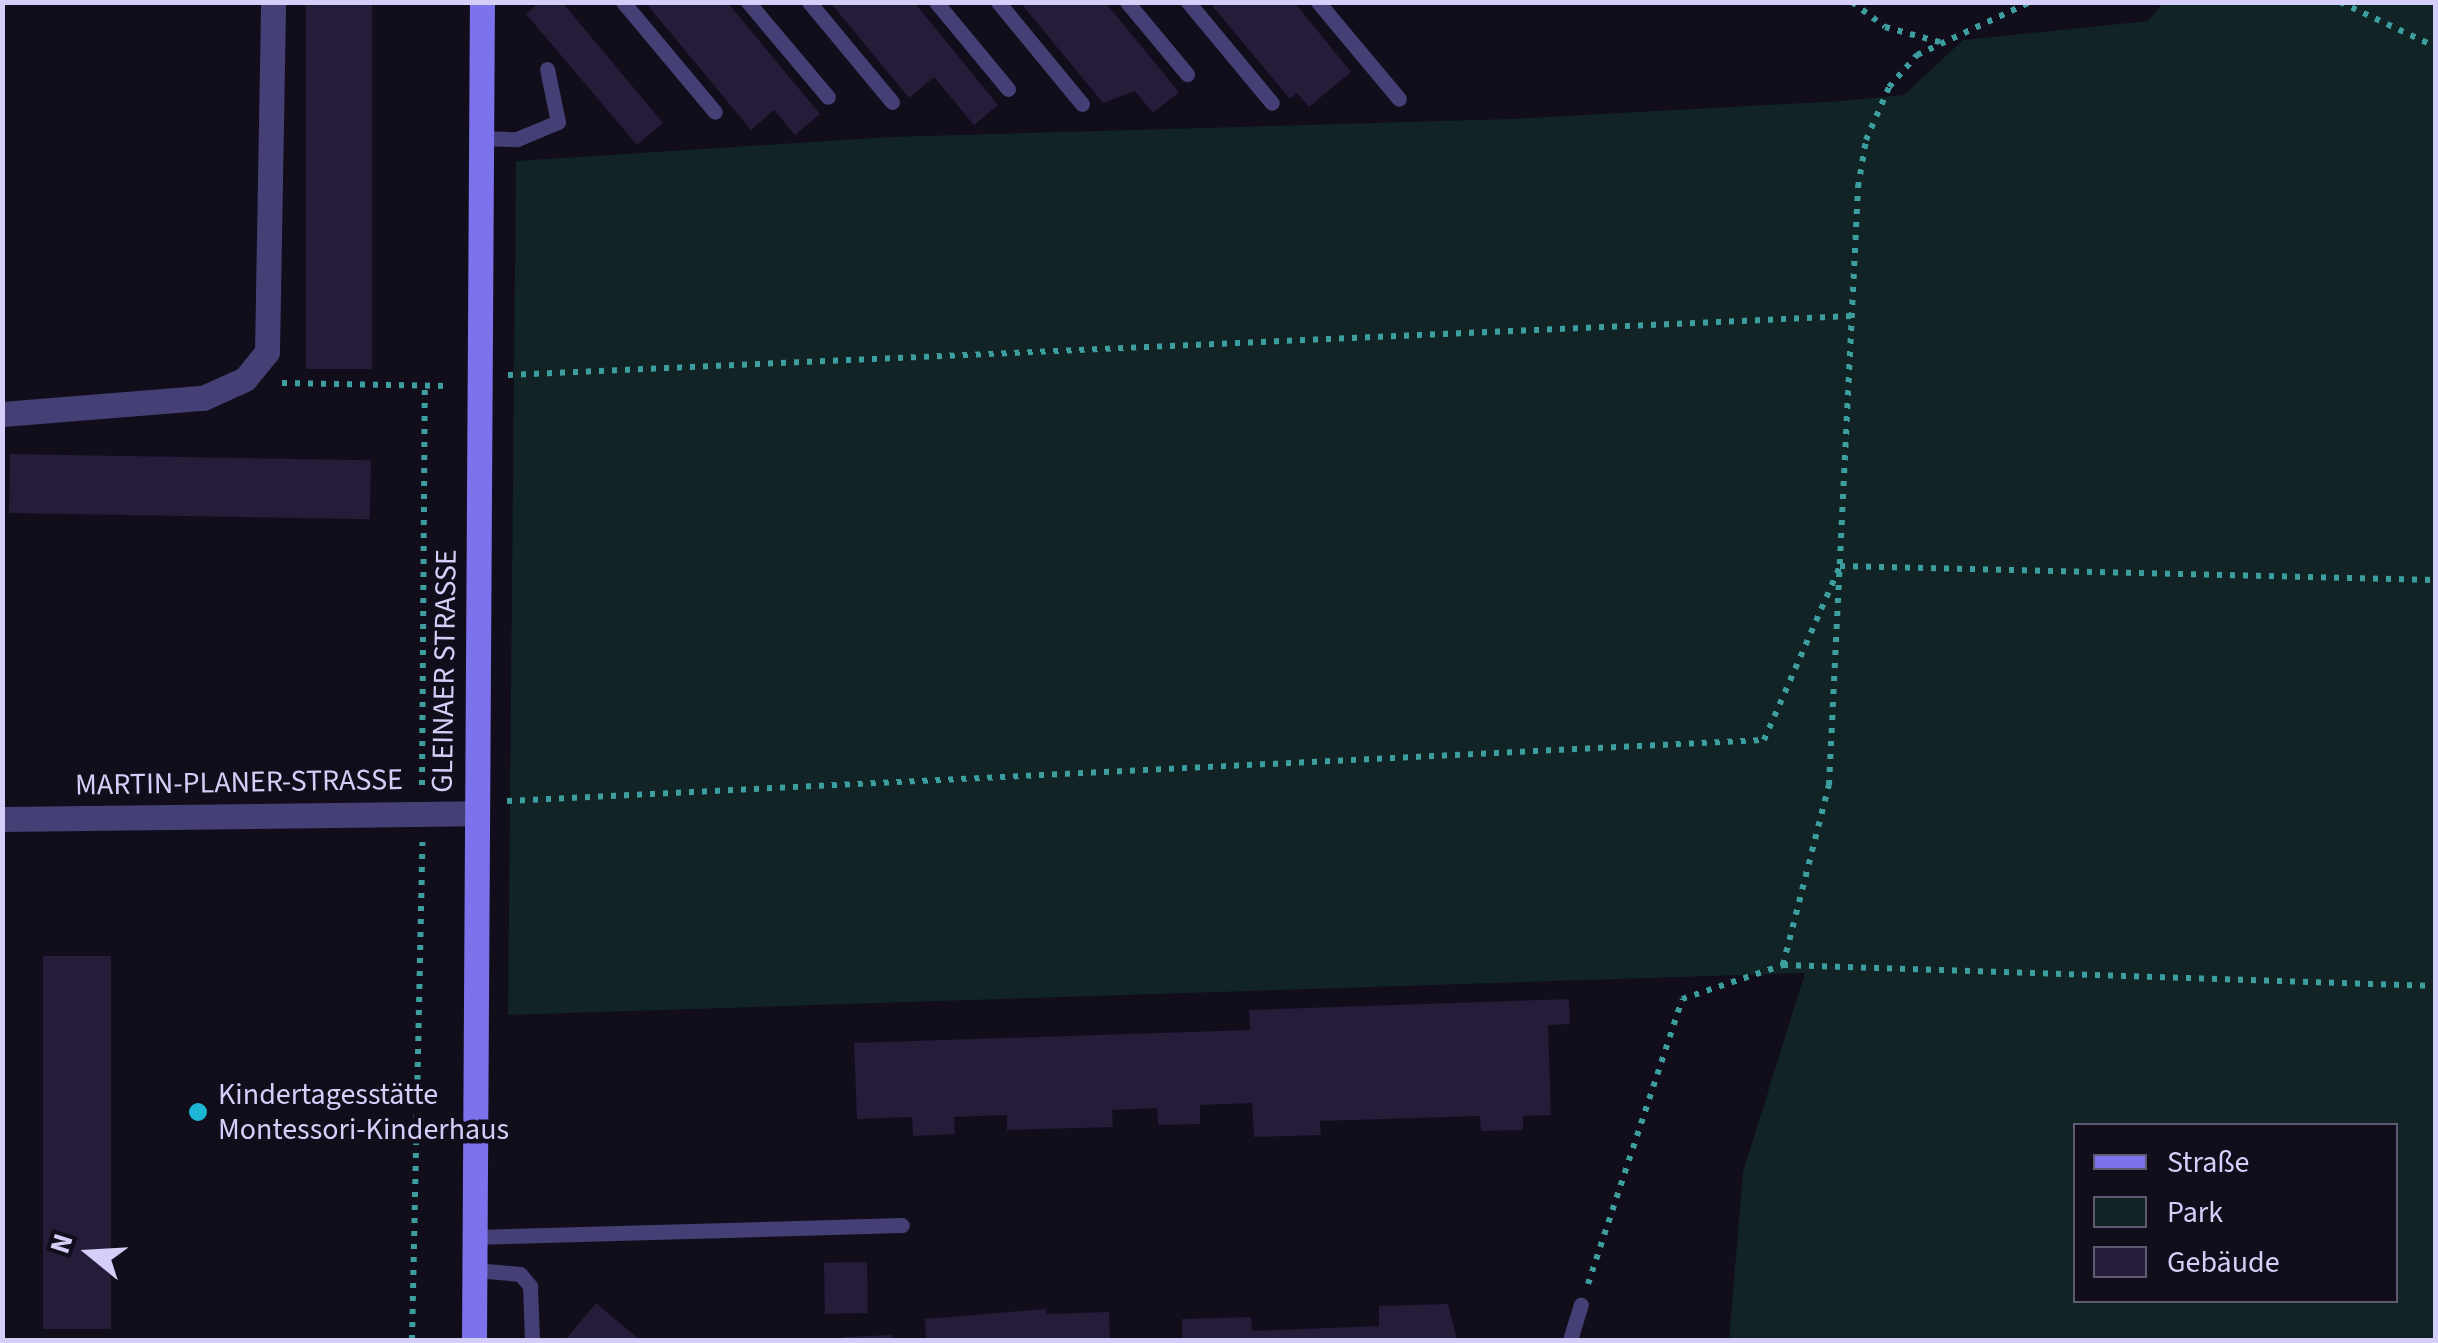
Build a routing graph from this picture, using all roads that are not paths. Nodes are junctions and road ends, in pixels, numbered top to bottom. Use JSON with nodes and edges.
{"nodes":[{"id":1,"x":272,"y":2,"type":"edge"},
{"id":2,"x":482,"y":2,"type":"edge"},
{"id":3,"x":624,"y":2,"type":"edge"},
{"id":4,"x":748,"y":2,"type":"edge"},
{"id":5,"x":809,"y":2,"type":"edge"},
{"id":6,"x":936,"y":2,"type":"edge"},
{"id":7,"x":998,"y":2,"type":"edge"},
{"id":8,"x":1127,"y":2,"type":"edge"},
{"id":9,"x":1188,"y":2,"type":"edge"},
{"id":10,"x":1318,"y":2,"type":"edge"},
{"id":11,"x":547,"y":68,"type":"dead end"},
{"id":12,"x":1187,"y":74,"type":"dead end"},
{"id":13,"x":1008,"y":89,"type":"dead end"},
{"id":14,"x":828,"y":97,"type":"dead end"},
{"id":15,"x":1399,"y":100,"type":"dead end"},
{"id":16,"x":892,"y":102,"type":"dead end"},
{"id":17,"x":1082,"y":104,"type":"dead end"},
{"id":18,"x":1272,"y":104,"type":"dead end"},
{"id":19,"x":716,"y":112,"type":"dead end"},
{"id":20,"x":482,"y":138,"type":"junction"},
{"id":21,"x":2,"y":414,"type":"edge"},
{"id":22,"x":476,"y":813,"type":"junction"},
{"id":23,"x":2,"y":819,"type":"edge"},
{"id":24,"x":902,"y":1225,"type":"dead end"},
{"id":25,"x":475,"y":1237,"type":"junction"},
{"id":26,"x":475,"y":1270,"type":"junction"},
{"id":27,"x":1581,"y":1305,"type":"road end"},
{"id":28,"x":474,"y":1340,"type":"edge"},
{"id":29,"x":532,"y":1340,"type":"edge"},
{"id":30,"x":1570,"y":1340,"type":"edge"}],
"edges":[{"from":1,"to":21,"type":"street"},
{"from":2,"to":20,"type":"street","name":"GLEINAER STRASSE"},
{"from":3,"to":19,"type":"lane"},
{"from":4,"to":14,"type":"lane"},
{"from":5,"to":16,"type":"lane"},
{"from":6,"to":13,"type":"lane"},
{"from":7,"to":17,"type":"lane"},
{"from":8,"to":12,"type":"lane"},
{"from":9,"to":18,"type":"lane"},
{"from":10,"to":15,"type":"lane"},
{"from":11,"to":20,"type":"lane"},
{"from":20,"to":22,"type":"street","name":"GLEINAER STRASSE"},
{"from":22,"to":23,"type":"street","name":"MARTIN-PLANER-STRASSE"},
{"from":22,"to":25,"type":"street","name":"GLEINAER STRASSE"},
{"from":24,"to":25,"type":"lane"},
{"from":25,"to":26,"type":"street","name":"GLEINAER STRASSE"},
{"from":26,"to":28,"type":"street","name":"GLEINAER STRASSE"},
{"from":26,"to":29,"type":"lane"},
{"from":27,"to":30,"type":"lane"}]}
